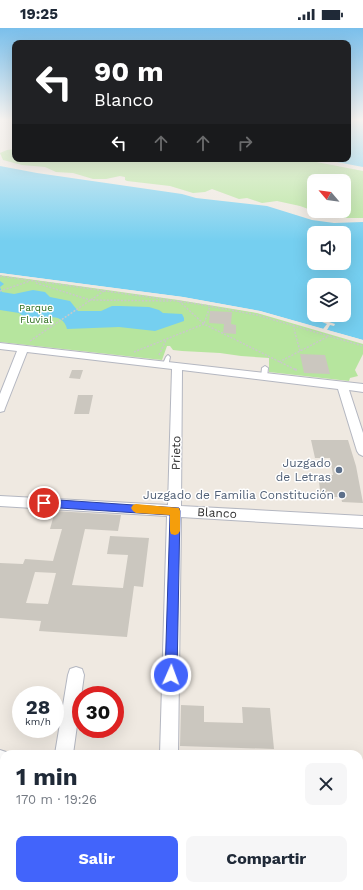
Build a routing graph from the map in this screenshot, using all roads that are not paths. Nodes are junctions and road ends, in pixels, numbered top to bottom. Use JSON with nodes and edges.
{"nodes":[{"id":1,"x":26,"y":345,"type":"junction"},
{"id":2,"x":0,"y":346,"type":"edge"},
{"id":3,"x":170,"y":363,"type":"junction"},
{"id":4,"x":342,"y":386,"type":"junction"},
{"id":5,"x":363,"y":388,"type":"edge"},
{"id":6,"x":0,"y":408,"type":"edge"},
{"id":7,"x":363,"y":451,"type":"edge"},
{"id":8,"x":0,"y":501,"type":"edge"},
{"id":9,"x":175,"y":511,"type":"junction"},
{"id":10,"x":363,"y":522,"type":"edge"},
{"id":11,"x":76,"y":675,"type":"dead end"},
{"id":12,"x":65,"y":750,"type":"edge"},
{"id":13,"x":169,"y":750,"type":"edge"}],
"edges":[{"from":1,"to":2,"type":"street"},
{"from":1,"to":3,"type":"street"},
{"from":1,"to":6,"type":"street"},
{"from":3,"to":4,"type":"street"},
{"from":3,"to":9,"type":"street","name":"Prieto"},
{"from":4,"to":5,"type":"street"},
{"from":4,"to":7,"type":"street"},
{"from":8,"to":9,"type":"street","name":"Blanco"},
{"from":9,"to":10,"type":"street","name":"Blanco"},
{"from":9,"to":13,"type":"street","name":"Prieto"},
{"from":11,"to":12,"type":"street"}]}
